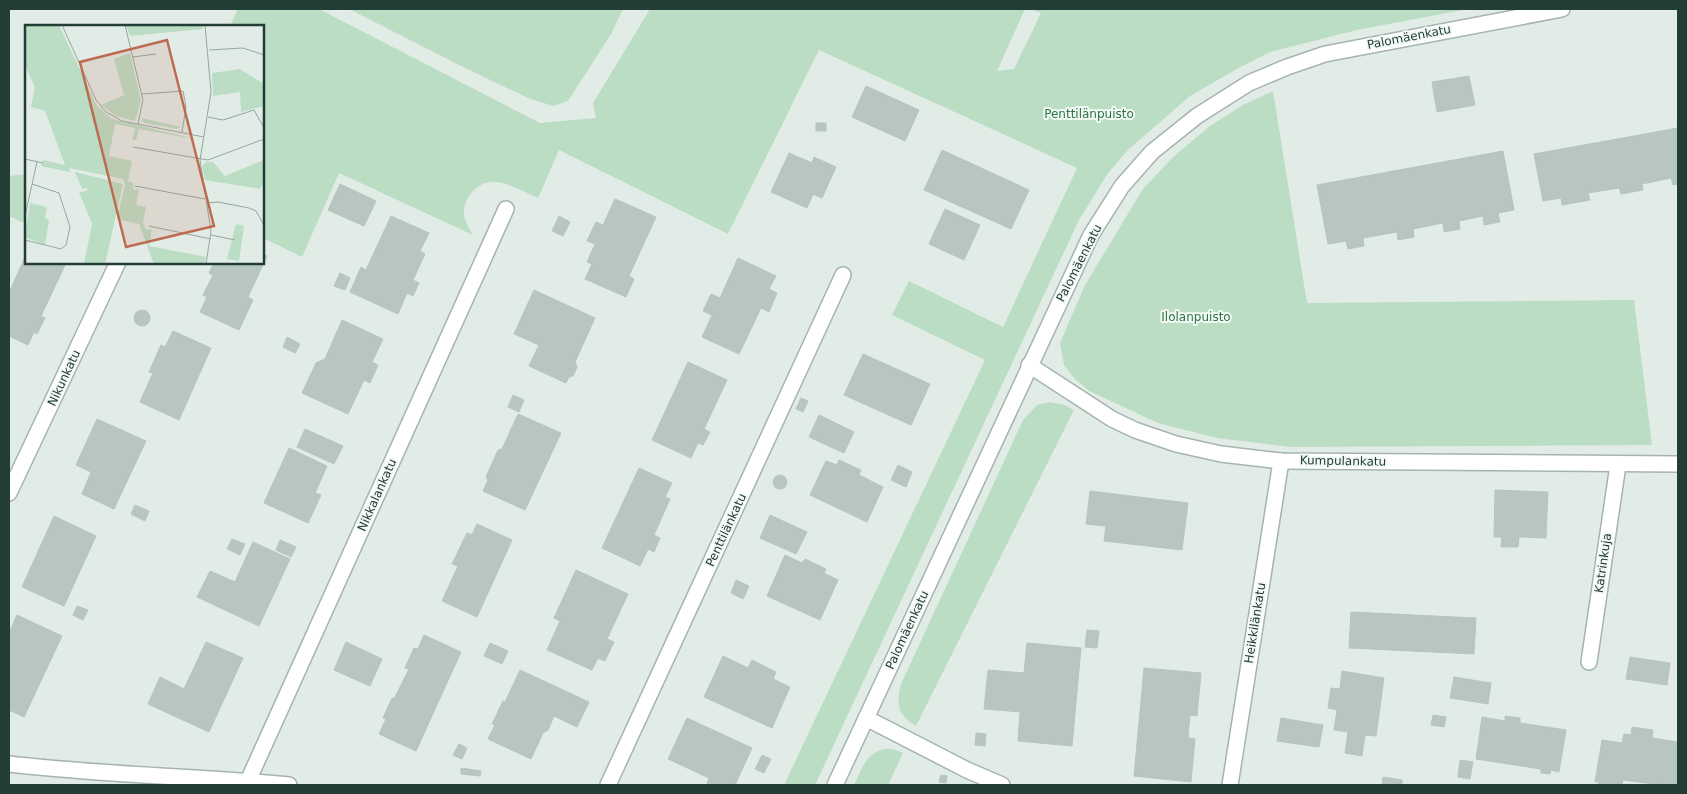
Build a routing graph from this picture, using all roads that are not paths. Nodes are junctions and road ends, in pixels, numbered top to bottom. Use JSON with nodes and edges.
{"nodes":[{"id":1,"x":1562,"y":9,"type":"edge"},
{"id":2,"x":506,"y":209,"type":"dead end"},
{"id":3,"x":117,"y":264,"type":"edge"},
{"id":4,"x":843,"y":276,"type":"dead end"},
{"id":5,"x":1029,"y":365,"type":"junction"},
{"id":6,"x":1280,"y":460,"type":"junction"},
{"id":7,"x":1618,"y":464,"type":"junction"},
{"id":8,"x":1678,"y":464,"type":"edge"},
{"id":9,"x":9,"y":493,"type":"edge"},
{"id":10,"x":1589,"y":662,"type":"dead end"},
{"id":11,"x":866,"y":718,"type":"junction"},
{"id":12,"x":9,"y":764,"type":"edge"},
{"id":13,"x":248,"y":781,"type":"junction"},
{"id":14,"x":205,"y":782,"type":"edge"},
{"id":15,"x":289,"y":785,"type":"edge"},
{"id":16,"x":608,"y":785,"type":"edge"},
{"id":17,"x":835,"y":785,"type":"edge"},
{"id":18,"x":1002,"y":785,"type":"edge"},
{"id":19,"x":1230,"y":785,"type":"edge"}],
"edges":[{"from":1,"to":5,"type":"street","name":"Palomäenkatu"},
{"from":2,"to":13,"type":"street","name":"Nikkalankatu"},
{"from":3,"to":9,"type":"street","name":"Nikunkatu"},
{"from":4,"to":16,"type":"street","name":"Penttilänkatu"},
{"from":5,"to":6,"type":"street","name":"Kumpulankatu"},
{"from":5,"to":11,"type":"street","name":"Palomäenkatu"},
{"from":6,"to":7,"type":"street","name":"Kumpulankatu"},
{"from":6,"to":19,"type":"street","name":"Heikkilänkatu"},
{"from":7,"to":8,"type":"street","name":"Kumpulankatu"},
{"from":7,"to":10,"type":"street","name":"Katrinkuja"},
{"from":11,"to":17,"type":"street","name":"Palomäenkatu"},
{"from":11,"to":18,"type":"street"},
{"from":12,"to":14,"type":"street"},
{"from":13,"to":14,"type":"street"},
{"from":13,"to":15,"type":"street"}]}
